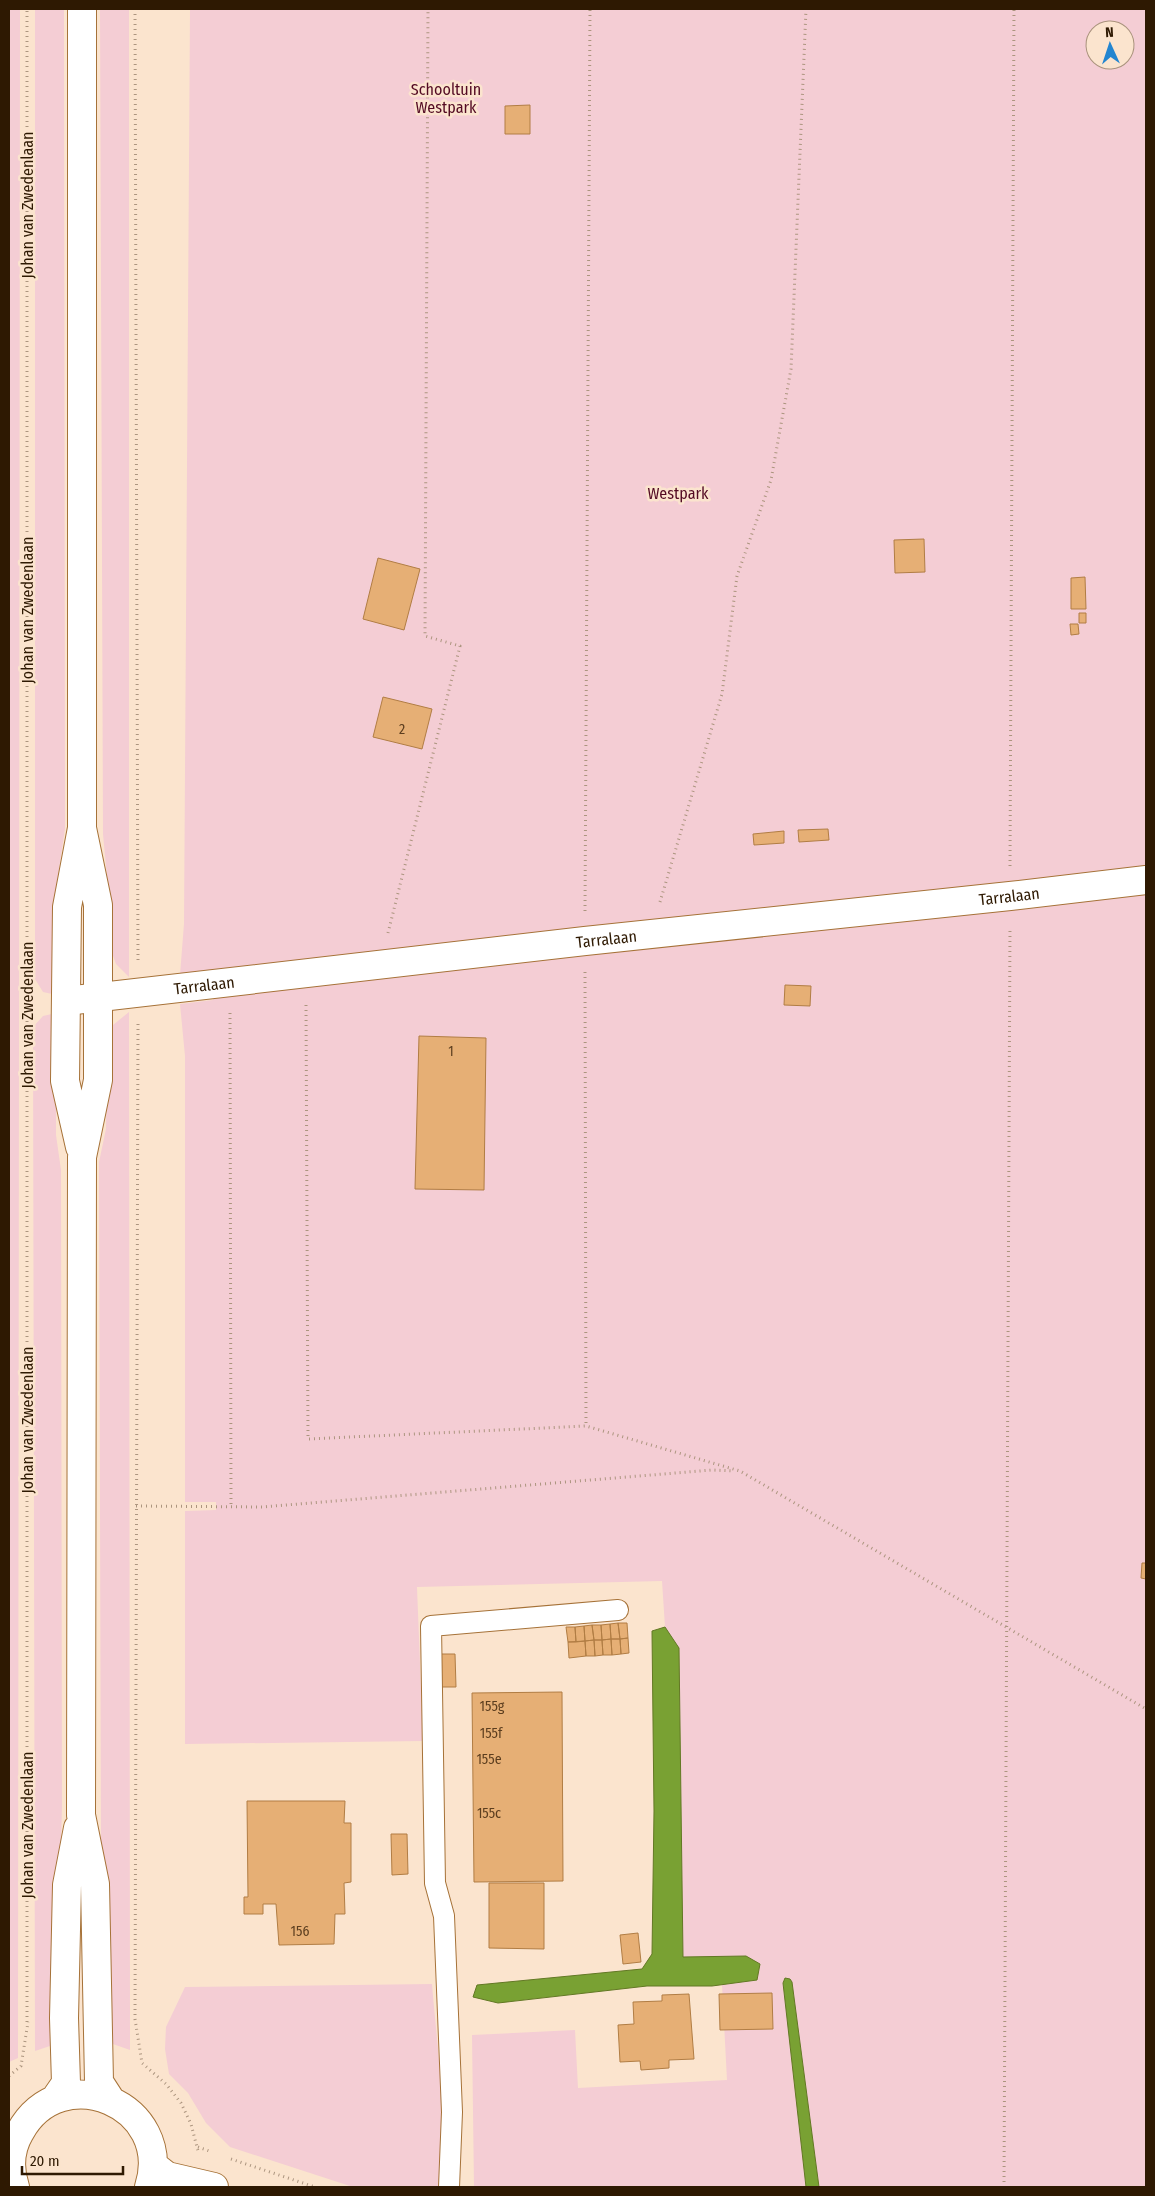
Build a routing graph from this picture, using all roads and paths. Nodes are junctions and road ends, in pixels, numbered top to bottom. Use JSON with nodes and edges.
{"nodes":[{"id":1,"x":27,"y":9,"type":"edge"},
{"id":2,"x":82,"y":9,"type":"edge"},
{"id":3,"x":135,"y":9,"type":"edge"},
{"id":4,"x":428,"y":9,"type":"edge"},
{"id":5,"x":590,"y":9,"type":"edge"},
{"id":6,"x":806,"y":9,"type":"edge"},
{"id":7,"x":1014,"y":9,"type":"edge"},
{"id":8,"x":82,"y":828,"type":"junction"},
{"id":9,"x":1146,"y":880,"type":"edge"},
{"id":10,"x":662,"y":895,"type":"dead end"},
{"id":11,"x":1010,"y":896,"type":"junction"},
{"id":12,"x":585,"y":941,"type":"junction"},
{"id":13,"x":380,"y":965,"type":"junction"},
{"id":14,"x":306,"y":973,"type":"junction"},
{"id":15,"x":230,"y":982,"type":"junction"},
{"id":16,"x":138,"y":993,"type":"junction"},
{"id":17,"x":98,"y":998,"type":"junction"},
{"id":18,"x":66,"y":1001,"type":"junction"},
{"id":19,"x":82,"y":1157,"type":"junction"},
{"id":20,"x":586,"y":1426,"type":"junction"},
{"id":21,"x":740,"y":1471,"type":"junction"},
{"id":22,"x":136,"y":1506,"type":"junction"},
{"id":23,"x":230,"y":1507,"type":"junction"},
{"id":24,"x":618,"y":1610,"type":"dead end"},
{"id":25,"x":1007,"y":1629,"type":"junction"},
{"id":26,"x":1146,"y":1709,"type":"edge"},
{"id":27,"x":81,"y":1815,"type":"junction"},
{"id":28,"x":27,"y":2022,"type":"dead end"},
{"id":29,"x":55,"y":2099,"type":"junction"},
{"id":30,"x":110,"y":2099,"type":"junction"},
{"id":31,"x":16,"y":2126,"type":"edge"},
{"id":32,"x":219,"y":2155,"type":"dead end"},
{"id":33,"x":228,"y":2158,"type":"dead end"},
{"id":34,"x":151,"y":2176,"type":"edge"},
{"id":35,"x":12,"y":2180,"type":"edge"},
{"id":36,"x":214,"y":2187,"type":"edge"},
{"id":37,"x":315,"y":2187,"type":"edge"},
{"id":38,"x":450,"y":2187,"type":"edge"},
{"id":39,"x":1004,"y":2187,"type":"edge"}],
"edges":[{"from":1,"to":28,"type":"path","name":"Johan van Zwedenlaan"},
{"from":2,"to":8,"type":"main road"},
{"from":3,"to":16,"type":"path"},
{"from":4,"to":13,"type":"path"},
{"from":5,"to":12,"type":"path"},
{"from":6,"to":10,"type":"path"},
{"from":7,"to":11,"type":"path"},
{"from":8,"to":17,"type":"main road"},
{"from":8,"to":18,"type":"main road"},
{"from":9,"to":11,"type":"main road","name":"Tarralaan"},
{"from":11,"to":12,"type":"main road","name":"Tarralaan"},
{"from":11,"to":25,"type":"path"},
{"from":12,"to":13,"type":"main road","name":"Tarralaan"},
{"from":12,"to":20,"type":"path"},
{"from":13,"to":14,"type":"main road","name":"Tarralaan"},
{"from":14,"to":15,"type":"main road","name":"Tarralaan"},
{"from":14,"to":20,"type":"path"},
{"from":15,"to":16,"type":"main road","name":"Tarralaan"},
{"from":15,"to":23,"type":"path"},
{"from":16,"to":17,"type":"main road","name":"Tarralaan"},
{"from":16,"to":22,"type":"path"},
{"from":17,"to":18,"type":"main road","name":"Tarralaan"},
{"from":17,"to":19,"type":"main road"},
{"from":18,"to":19,"type":"main road"},
{"from":19,"to":27,"type":"main road"},
{"from":20,"to":21,"type":"path"},
{"from":21,"to":23,"type":"path"},
{"from":21,"to":25,"type":"path"},
{"from":22,"to":23,"type":"path"},
{"from":22,"to":32,"type":"path"},
{"from":24,"to":38,"type":"lane"},
{"from":25,"to":26,"type":"path"},
{"from":25,"to":39,"type":"path"},
{"from":27,"to":29,"type":"main road"},
{"from":27,"to":30,"type":"main road"},
{"from":29,"to":30,"type":"main road"},
{"from":29,"to":31,"type":"main road"},
{"from":30,"to":34,"type":"main road"},
{"from":31,"to":35,"type":"main road"},
{"from":33,"to":37,"type":"path"},
{"from":34,"to":36,"type":"main road"}]}
